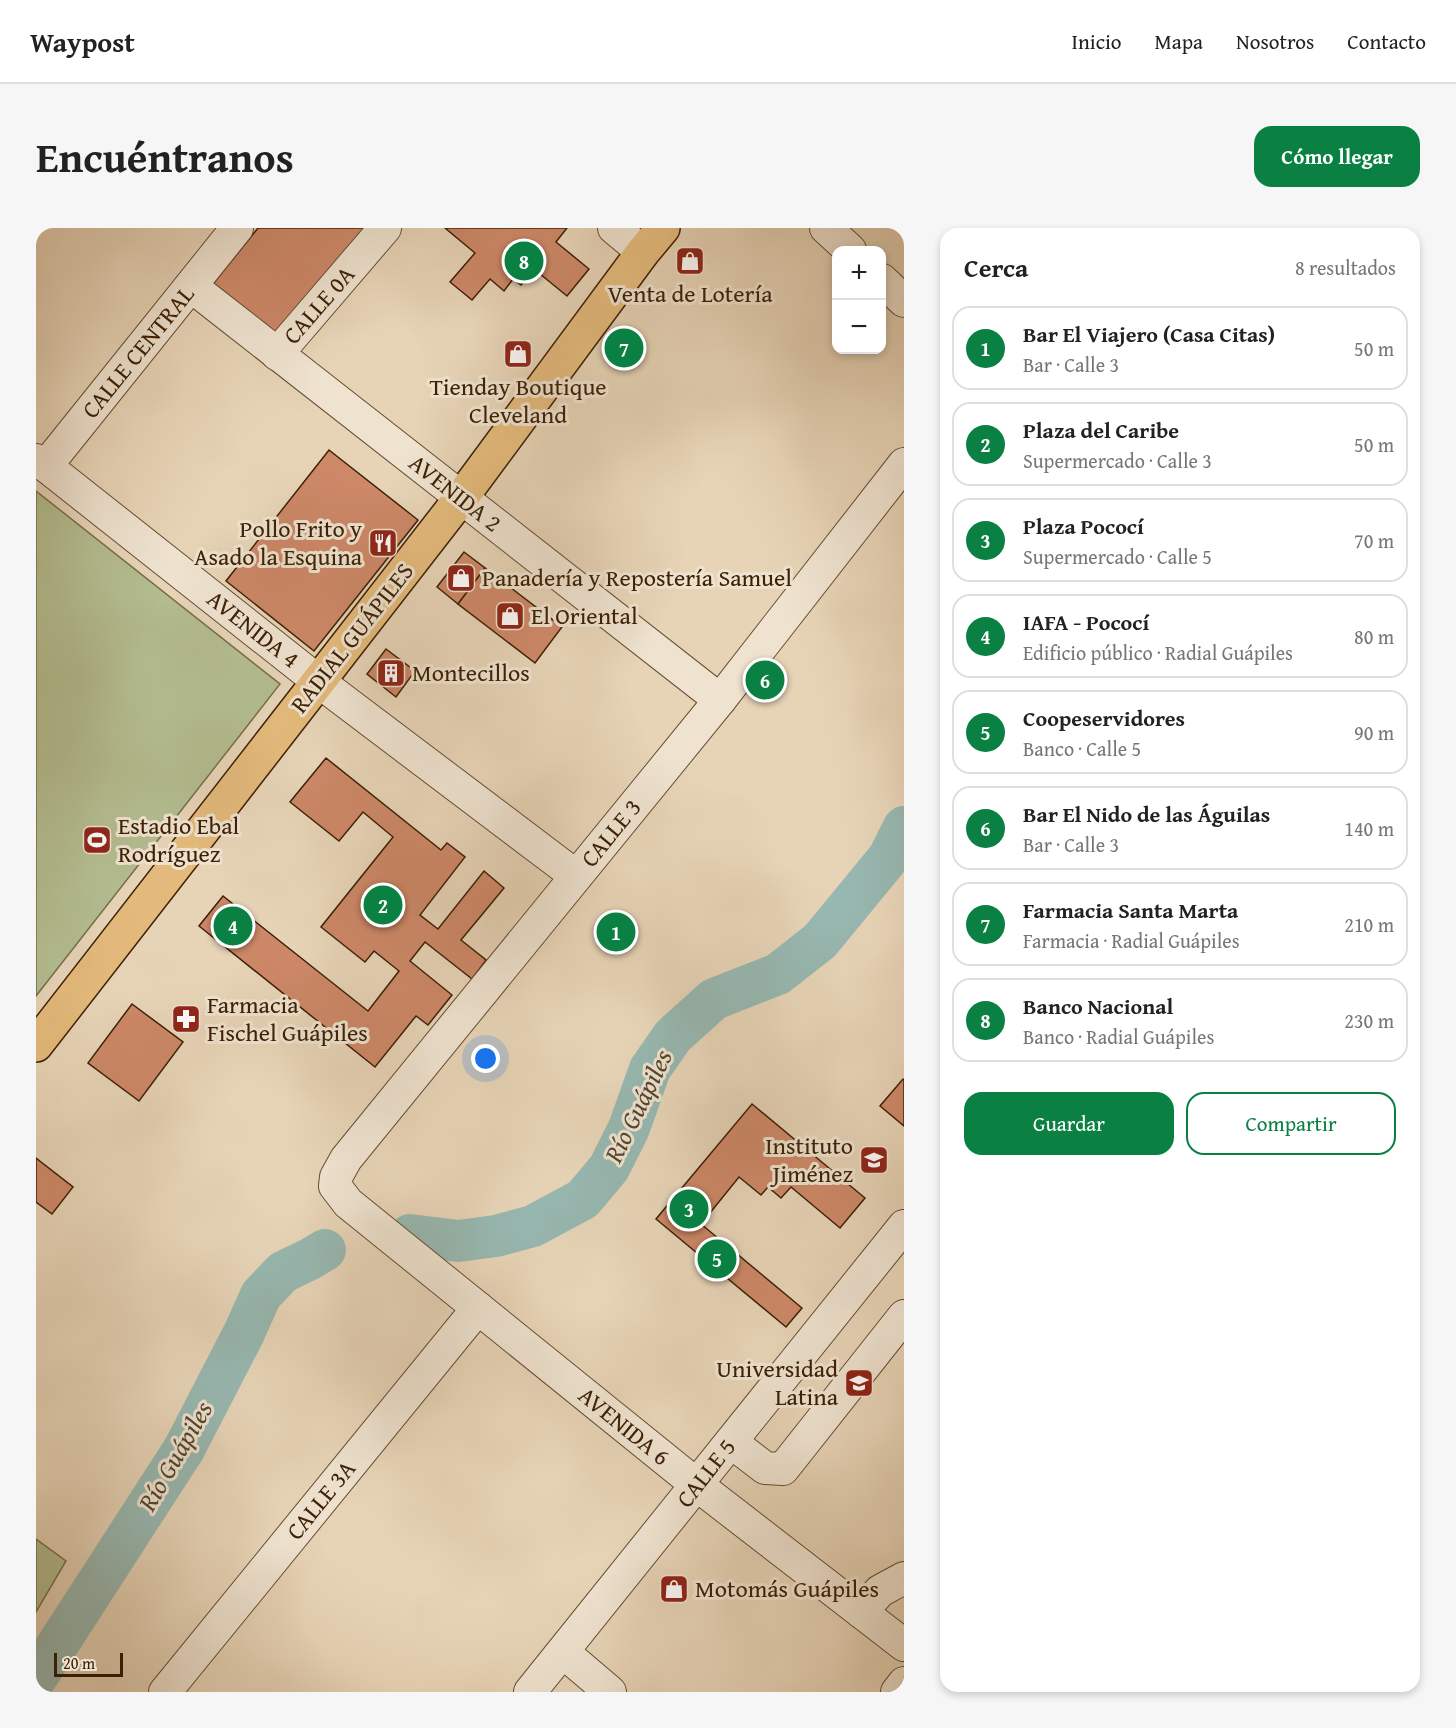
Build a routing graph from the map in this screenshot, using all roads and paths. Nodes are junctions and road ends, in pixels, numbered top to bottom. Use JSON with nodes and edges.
{"nodes":[{"id":1,"x":237,"y":228,"type":"edge"},
{"id":2,"x":385,"y":228,"type":"edge"},
{"id":3,"x":614,"y":228,"type":"edge"},
{"id":4,"x":826,"y":228,"type":"edge"},
{"id":5,"x":653,"y":240,"type":"edge"},
{"id":6,"x":846,"y":246,"type":"edge"},
{"id":7,"x":886,"y":284,"type":"edge"},
{"id":8,"x":191,"y":286,"type":"junction"},
{"id":9,"x":904,"y":301,"type":"edge"},
{"id":10,"x":277,"y":354,"type":"junction"},
{"id":11,"x":41,"y":463,"type":"edge"},
{"id":12,"x":904,"y":464,"type":"edge"},
{"id":13,"x":461,"y":498,"type":"junction"},
{"id":14,"x":318,"y":681,"type":"junction"},
{"id":15,"x":720,"y":700,"type":"junction"},
{"id":16,"x":576,"y":876,"type":"junction"},
{"id":17,"x":36,"y":1045,"type":"edge"},
{"id":18,"x":348,"y":1203,"type":"joint"},
{"id":19,"x":904,"y":1226,"type":"edge"},
{"id":20,"x":478,"y":1308,"type":"junction"},
{"id":21,"x":904,"y":1316,"type":"edge"},
{"id":22,"x":731,"y":1442,"type":"junction"},
{"id":23,"x":697,"y":1485,"type":"junction"},
{"id":24,"x":904,"y":1578,"type":"edge"},
{"id":25,"x":861,"y":1612,"type":"junction"},
{"id":26,"x":904,"y":1645,"type":"edge"},
{"id":27,"x":563,"y":1652,"type":"junction"},
{"id":28,"x":904,"y":1683,"type":"edge"},
{"id":29,"x":165,"y":1692,"type":"edge"},
{"id":30,"x":530,"y":1692,"type":"edge"},
{"id":31,"x":610,"y":1692,"type":"edge"},
{"id":32,"x":897,"y":1692,"type":"edge"}],
"edges":[{"from":1,"to":8,"type":"street","name":"CALLE CENTRAL"},
{"from":2,"to":10,"type":"street","name":"CALLE 0A"},
{"from":3,"to":5,"type":"street"},
{"from":4,"to":6,"type":"street"},
{"from":5,"to":13,"type":"main road","name":"RADIAL GUÁPILES"},
{"from":7,"to":9,"type":"street"},
{"from":8,"to":10,"type":"street","name":"AVENIDA 2"},
{"from":8,"to":11,"type":"street","name":"CALLE CENTRAL"},
{"from":10,"to":13,"type":"street","name":"AVENIDA 2"},
{"from":11,"to":14,"type":"street","name":"AVENIDA 4"},
{"from":12,"to":15,"type":"street","name":"CALLE 3"},
{"from":13,"to":14,"type":"main road","name":"RADIAL GUÁPILES"},
{"from":13,"to":15,"type":"street","name":"AVENIDA 2"},
{"from":14,"to":16,"type":"street","name":"AVENIDA 4"},
{"from":14,"to":17,"type":"main road","name":"RADIAL GUÁPILES"},
{"from":15,"to":16,"type":"street","name":"CALLE 3"},
{"from":16,"to":18,"type":"street","name":"CALLE 3"},
{"from":18,"to":20,"type":"street","name":"AVENIDA 6"},
{"from":19,"to":22,"type":"street","name":"CALLE 5"},
{"from":20,"to":23,"type":"street","name":"AVENIDA 6"},
{"from":20,"to":29,"type":"street","name":"CALLE 3A"},
{"from":21,"to":22,"type":"street"},
{"from":22,"to":23,"type":"street","name":"CALLE 5"},
{"from":23,"to":25,"type":"street","name":"AVENIDA 6"},
{"from":23,"to":27,"type":"street","name":"CALLE 5"},
{"from":24,"to":25,"type":"street"},
{"from":25,"to":26,"type":"street","name":"AVENIDA 6"},
{"from":27,"to":30,"type":"street","name":"CALLE 5"},
{"from":27,"to":31,"type":"street"},
{"from":28,"to":32,"type":"street"}]}
